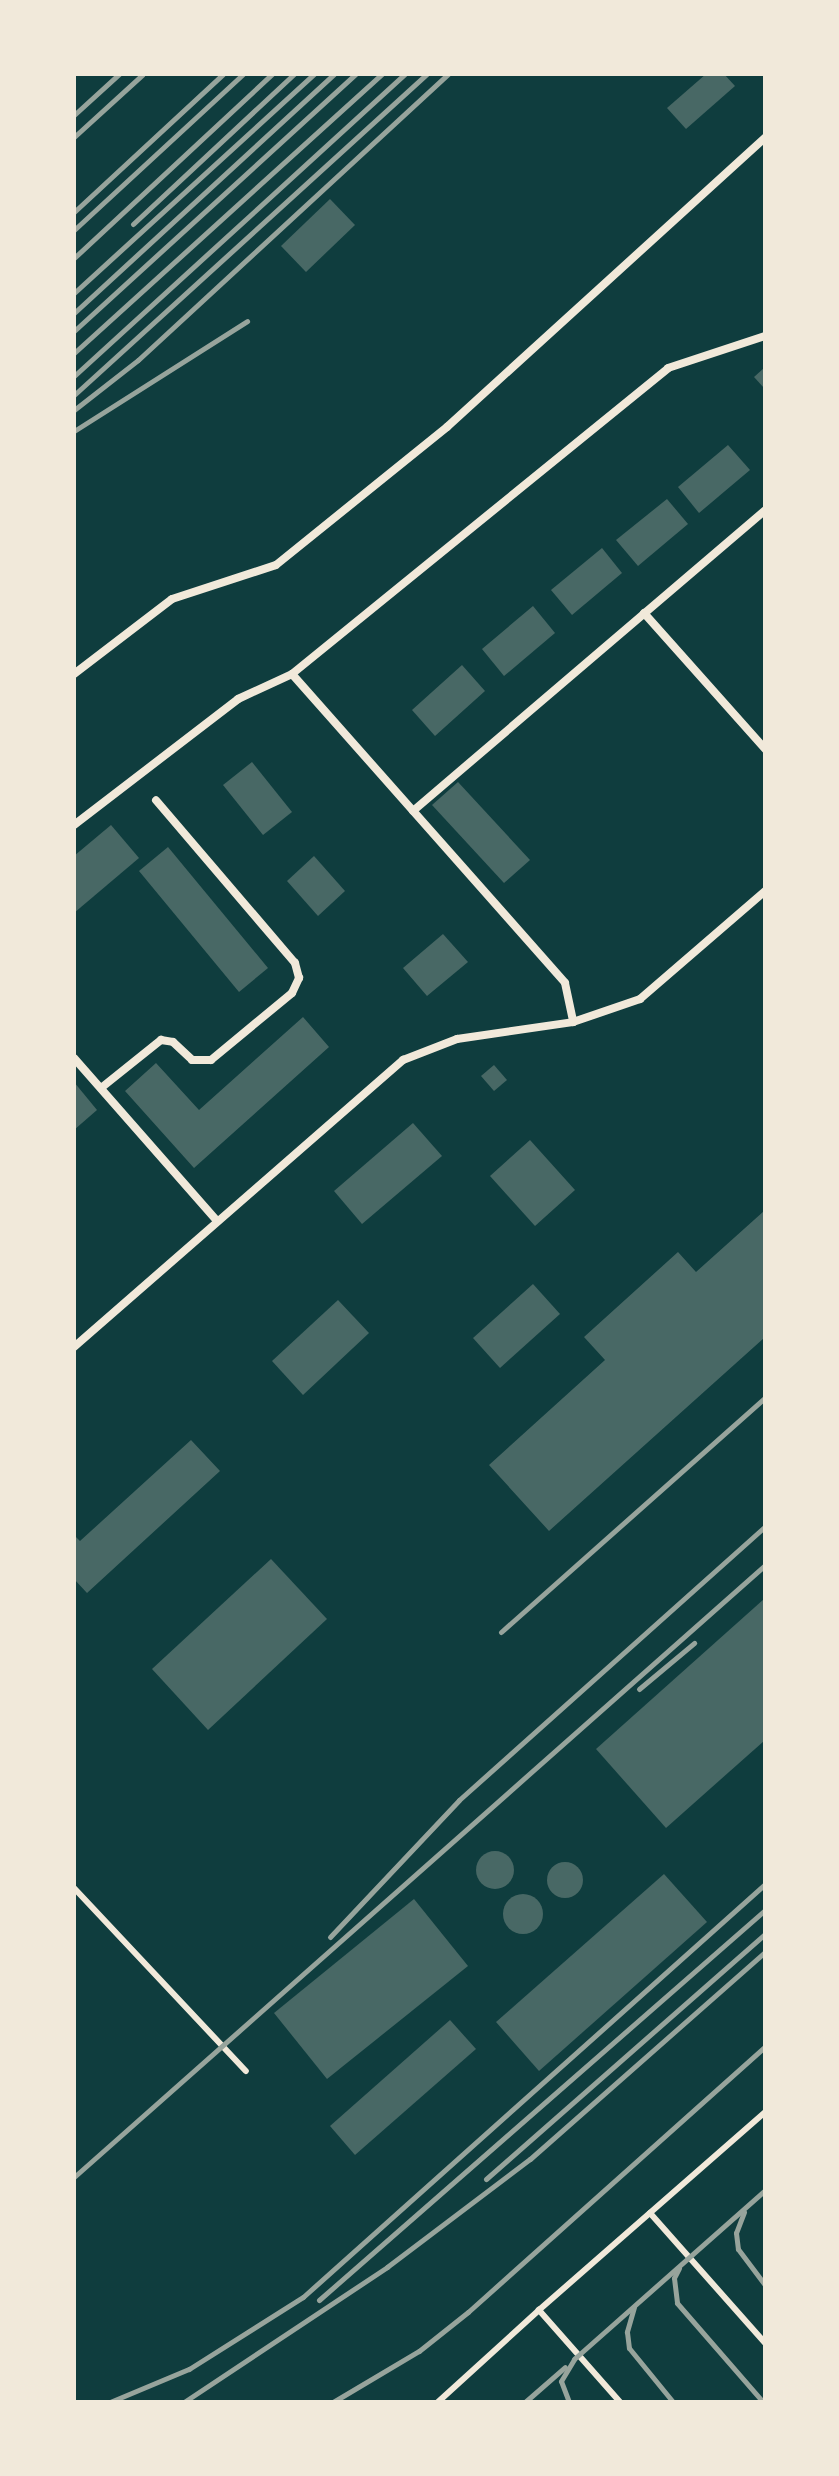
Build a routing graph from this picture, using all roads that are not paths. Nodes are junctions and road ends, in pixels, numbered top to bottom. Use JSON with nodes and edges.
{"nodes":[{"id":1,"x":765,"y":138,"type":"edge"},
{"id":2,"x":765,"y":336,"type":"edge"},
{"id":3,"x":765,"y":510,"type":"edge"},
{"id":4,"x":644,"y":613,"type":"junction"},
{"id":5,"x":74,"y":674,"type":"edge"},
{"id":6,"x":292,"y":674,"type":"junction"},
{"id":7,"x":765,"y":749,"type":"edge"},
{"id":8,"x":156,"y":800,"type":"dead end"},
{"id":9,"x":413,"y":811,"type":"junction"},
{"id":10,"x":74,"y":825,"type":"edge"},
{"id":11,"x":765,"y":891,"type":"edge"},
{"id":12,"x":573,"y":1022,"type":"junction"},
{"id":13,"x":74,"y":1058,"type":"edge"},
{"id":14,"x":101,"y":1088,"type":"junction"},
{"id":15,"x":217,"y":1221,"type":"junction"},
{"id":16,"x":74,"y":1347,"type":"edge"},
{"id":17,"x":74,"y":1888,"type":"edge"},
{"id":18,"x":246,"y":2071,"type":"dead end"},
{"id":19,"x":765,"y":2112,"type":"edge"},
{"id":20,"x":757,"y":2118,"type":"junction"},
{"id":21,"x":765,"y":2127,"type":"edge"},
{"id":22,"x":650,"y":2213,"type":"junction"},
{"id":23,"x":539,"y":2310,"type":"junction"},
{"id":24,"x":765,"y":2343,"type":"edge"},
{"id":25,"x":438,"y":2402,"type":"edge"},
{"id":26,"x":620,"y":2402,"type":"edge"}],
"edges":[{"from":1,"to":5,"type":"street"},
{"from":2,"to":6,"type":"street"},
{"from":3,"to":4,"type":"street"},
{"from":4,"to":7,"type":"street"},
{"from":4,"to":9,"type":"street"},
{"from":6,"to":9,"type":"street"},
{"from":6,"to":10,"type":"street"},
{"from":8,"to":14,"type":"street"},
{"from":9,"to":12,"type":"street"},
{"from":11,"to":12,"type":"street"},
{"from":12,"to":15,"type":"street"},
{"from":13,"to":14,"type":"street"},
{"from":14,"to":15,"type":"street"},
{"from":15,"to":16,"type":"street"},
{"from":17,"to":18,"type":"lane"},
{"from":19,"to":20,"type":"lane"},
{"from":20,"to":21,"type":"lane"},
{"from":20,"to":22,"type":"lane"},
{"from":22,"to":23,"type":"lane"},
{"from":22,"to":24,"type":"lane"},
{"from":23,"to":25,"type":"lane"},
{"from":23,"to":26,"type":"lane"}]}
